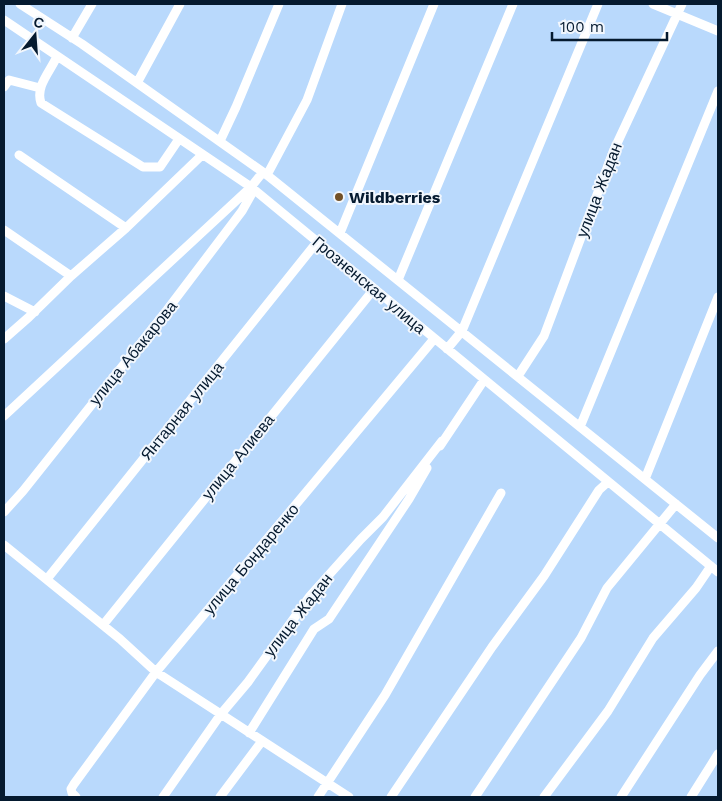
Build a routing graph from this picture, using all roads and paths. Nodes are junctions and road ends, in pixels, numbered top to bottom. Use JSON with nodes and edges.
{"nodes":[{"id":1,"x":20,"y":4,"type":"edge"},
{"id":2,"x":92,"y":4,"type":"edge"},
{"id":3,"x":180,"y":4,"type":"edge"},
{"id":4,"x":279,"y":4,"type":"edge"},
{"id":5,"x":342,"y":4,"type":"edge"},
{"id":6,"x":434,"y":4,"type":"edge"},
{"id":7,"x":513,"y":4,"type":"edge"},
{"id":8,"x":598,"y":4,"type":"edge"},
{"id":9,"x":653,"y":4,"type":"edge"},
{"id":10,"x":682,"y":4,"type":"edge"},
{"id":11,"x":678,"y":15,"type":"junction"},
{"id":12,"x":4,"y":20,"type":"edge"},
{"id":13,"x":718,"y":31,"type":"edge"},
{"id":14,"x":72,"y":38,"type":"junction"},
{"id":15,"x":57,"y":56,"type":"junction"},
{"id":16,"x":137,"y":83,"type":"junction"},
{"id":17,"x":4,"y":87,"type":"edge"},
{"id":18,"x":40,"y":88,"type":"junction"},
{"id":19,"x":718,"y":90,"type":"edge"},
{"id":20,"x":179,"y":139,"type":"junction"},
{"id":21,"x":220,"y":141,"type":"junction"},
{"id":22,"x":19,"y":155,"type":"dead end"},
{"id":23,"x":202,"y":155,"type":"junction"},
{"id":24,"x":265,"y":173,"type":"junction"},
{"id":25,"x":251,"y":188,"type":"junction"},
{"id":26,"x":126,"y":228,"type":"junction"},
{"id":27,"x":4,"y":230,"type":"edge"},
{"id":28,"x":340,"y":233,"type":"junction"},
{"id":29,"x":317,"y":242,"type":"junction"},
{"id":30,"x":71,"y":276,"type":"junction"},
{"id":31,"x":398,"y":280,"type":"junction"},
{"id":32,"x":374,"y":289,"type":"junction"},
{"id":33,"x":4,"y":296,"type":"edge"},
{"id":34,"x":718,"y":297,"type":"edge"},
{"id":35,"x":34,"y":312,"type":"junction"},
{"id":36,"x":462,"y":331,"type":"junction"},
{"id":37,"x":4,"y":339,"type":"edge"},
{"id":38,"x":434,"y":339,"type":"junction"},
{"id":39,"x":447,"y":349,"type":"junction"},
{"id":40,"x":518,"y":376,"type":"junction"},
{"id":41,"x":484,"y":380,"type":"junction"},
{"id":42,"x":4,"y":416,"type":"edge"},
{"id":43,"x":580,"y":427,"type":"junction"},
{"id":44,"x":442,"y":441,"type":"junction"},
{"id":45,"x":646,"y":479,"type":"junction"},
{"id":46,"x":608,"y":482,"type":"junction"},
{"id":47,"x":501,"y":493,"type":"dead end"},
{"id":48,"x":676,"y":504,"type":"junction"},
{"id":49,"x":4,"y":512,"type":"edge"},
{"id":50,"x":659,"y":524,"type":"junction"},
{"id":51,"x":718,"y":538,"type":"edge"},
{"id":52,"x":4,"y":546,"type":"edge"},
{"id":53,"x":715,"y":569,"type":"edge"},
{"id":54,"x":47,"y":579,"type":"junction"},
{"id":55,"x":102,"y":625,"type":"junction"},
{"id":56,"x":718,"y":651,"type":"edge"},
{"id":57,"x":156,"y":672,"type":"junction"},
{"id":58,"x":221,"y":714,"type":"junction"},
{"id":59,"x":248,"y":732,"type":"junction"},
{"id":60,"x":262,"y":742,"type":"junction"},
{"id":61,"x":718,"y":754,"type":"edge"},
{"id":62,"x":327,"y":784,"type":"junction"},
{"id":63,"x":76,"y":797,"type":"edge"},
{"id":64,"x":163,"y":797,"type":"edge"},
{"id":65,"x":220,"y":797,"type":"edge"},
{"id":66,"x":318,"y":797,"type":"edge"},
{"id":67,"x":349,"y":797,"type":"edge"},
{"id":68,"x":391,"y":797,"type":"edge"},
{"id":69,"x":475,"y":797,"type":"edge"},
{"id":70,"x":544,"y":797,"type":"edge"},
{"id":71,"x":621,"y":797,"type":"edge"},
{"id":72,"x":691,"y":797,"type":"edge"}],
"edges":[{"from":1,"to":14,"type":"street","name":"Грозненская улица"},
{"from":2,"to":14,"type":"street"},
{"from":3,"to":16,"type":"street"},
{"from":4,"to":21,"type":"street"},
{"from":5,"to":24,"type":"street"},
{"from":6,"to":28,"type":"street"},
{"from":7,"to":31,"type":"street"},
{"from":8,"to":36,"type":"street"},
{"from":9,"to":11,"type":"street"},
{"from":10,"to":11,"type":"street","name":"улица Жадан"},
{"from":11,"to":13,"type":"street"},
{"from":11,"to":40,"type":"street","name":"улица Жадан"},
{"from":12,"to":15,"type":"street","name":"Грозненская улица"},
{"from":14,"to":16,"type":"street","name":"Грозненская улица"},
{"from":15,"to":18,"type":"street"},
{"from":15,"to":20,"type":"street","name":"Грозненская улица"},
{"from":16,"to":21,"type":"street","name":"Грозненская улица"},
{"from":17,"to":18,"type":"street"},
{"from":18,"to":20,"type":"street"},
{"from":19,"to":43,"type":"street"},
{"from":20,"to":23,"type":"street","name":"Грозненская улица"},
{"from":21,"to":24,"type":"street","name":"Грозненская улица"},
{"from":22,"to":26,"type":"street"},
{"from":23,"to":25,"type":"street","name":"Грозненская улица"},
{"from":23,"to":26,"type":"street"},
{"from":24,"to":25,"type":"street"},
{"from":24,"to":28,"type":"street","name":"Грозненская улица"},
{"from":25,"to":29,"type":"street","name":"Грозненская улица"},
{"from":25,"to":42,"type":"street"},
{"from":25,"to":49,"type":"street","name":"улица Абакарова"},
{"from":26,"to":30,"type":"street"},
{"from":27,"to":30,"type":"street"},
{"from":28,"to":31,"type":"street","name":"Грозненская улица"},
{"from":29,"to":32,"type":"street","name":"Грозненская улица"},
{"from":29,"to":54,"type":"street","name":"Янтарная улица"},
{"from":30,"to":35,"type":"street"},
{"from":31,"to":36,"type":"street","name":"Грозненская улица"},
{"from":32,"to":38,"type":"street","name":"Грозненская улица"},
{"from":32,"to":55,"type":"street","name":"улица Алиева"},
{"from":33,"to":35,"type":"street"},
{"from":34,"to":45,"type":"street"},
{"from":35,"to":37,"type":"street"},
{"from":36,"to":39,"type":"street"},
{"from":36,"to":40,"type":"street","name":"Грозненская улица"},
{"from":38,"to":39,"type":"street","name":"Грозненская улица"},
{"from":38,"to":57,"type":"street","name":"улица Бондаренко"},
{"from":39,"to":41,"type":"street","name":"Грозненская улица"},
{"from":40,"to":43,"type":"street","name":"Грозненская улица"},
{"from":41,"to":44,"type":"street"},
{"from":41,"to":46,"type":"street","name":"Грозненская улица"},
{"from":43,"to":45,"type":"street","name":"Грозненская улица"},
{"from":44,"to":58,"type":"street","name":"улица Жадан"},
{"from":44,"to":59,"type":"street"},
{"from":45,"to":48,"type":"street","name":"Грозненская улица"},
{"from":46,"to":50,"type":"street","name":"Грозненская улица"},
{"from":46,"to":68,"type":"street"},
{"from":47,"to":62,"type":"street"},
{"from":48,"to":50,"type":"street"},
{"from":48,"to":51,"type":"street","name":"Грозненская улица"},
{"from":50,"to":53,"type":"street","name":"Грозненская улица"},
{"from":50,"to":69,"type":"street"},
{"from":52,"to":54,"type":"street"},
{"from":53,"to":70,"type":"street"},
{"from":54,"to":55,"type":"street"},
{"from":55,"to":57,"type":"street"},
{"from":56,"to":71,"type":"street"},
{"from":57,"to":58,"type":"street"},
{"from":57,"to":63,"type":"street","name":"улица Бондаренко"},
{"from":58,"to":59,"type":"street"},
{"from":58,"to":64,"type":"street","name":"улица Жадан"},
{"from":59,"to":60,"type":"street"},
{"from":60,"to":62,"type":"street"},
{"from":60,"to":65,"type":"street"},
{"from":61,"to":72,"type":"street"},
{"from":62,"to":66,"type":"street"},
{"from":62,"to":67,"type":"street"}]}
